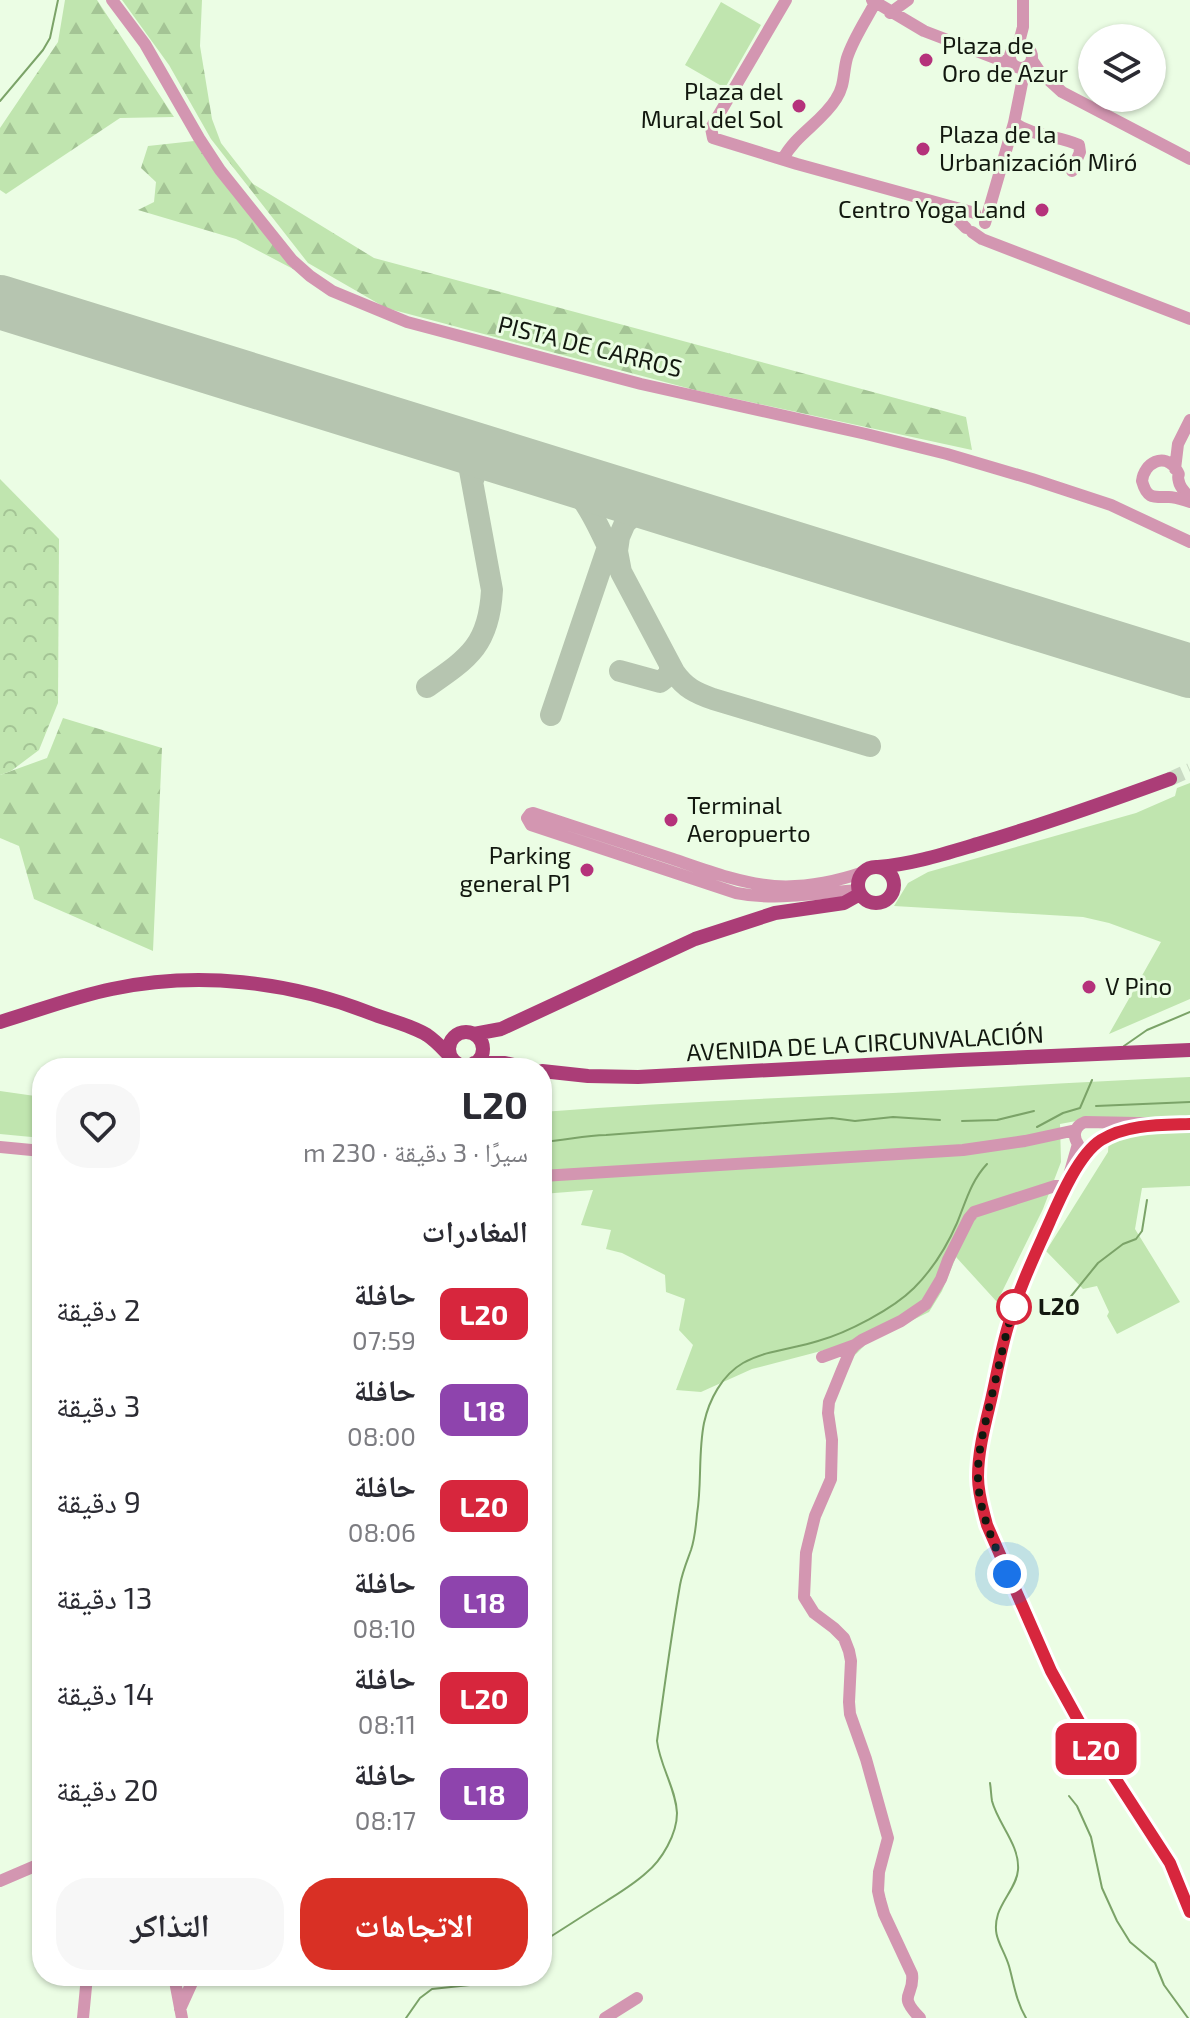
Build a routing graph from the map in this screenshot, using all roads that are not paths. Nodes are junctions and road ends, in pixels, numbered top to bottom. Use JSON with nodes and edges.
{"nodes":[{"id":1,"x":112,"y":0,"type":"edge"},
{"id":2,"x":786,"y":0,"type":"edge"},
{"id":3,"x":908,"y":0,"type":"edge"},
{"id":4,"x":1023,"y":0,"type":"edge"},
{"id":5,"x":873,"y":1,"type":"edge"},
{"id":6,"x":890,"y":13,"type":"junction"},
{"id":7,"x":1018,"y":48,"type":"junction"},
{"id":8,"x":988,"y":55,"type":"junction"},
{"id":9,"x":1022,"y":65,"type":"junction"},
{"id":10,"x":1014,"y":123,"type":"junction"},
{"id":11,"x":783,"y":159,"type":"junction"},
{"id":12,"x":1190,"y":159,"type":"edge"},
{"id":13,"x":1072,"y":171,"type":"dead end"},
{"id":14,"x":980,"y":223,"type":"junction"},
{"id":15,"x":1190,"y":319,"type":"edge"},
{"id":16,"x":1190,"y":420,"type":"edge"},
{"id":17,"x":1178,"y":444,"type":"junction"},
{"id":18,"x":1161,"y":461,"type":"junction"},
{"id":19,"x":1175,"y":469,"type":"junction"},
{"id":20,"x":1178,"y":484,"type":"junction"},
{"id":21,"x":1168,"y":497,"type":"junction"},
{"id":22,"x":1190,"y":501,"type":"edge"},
{"id":23,"x":1190,"y":542,"type":"edge"},
{"id":24,"x":1170,"y":779,"type":"tunnel mouth"},
{"id":25,"x":583,"y":835,"type":"dead end"},
{"id":26,"x":948,"y":853,"type":"junction"},
{"id":27,"x":871,"y":869,"type":"junction"},
{"id":28,"x":708,"y":877,"type":"junction"},
{"id":29,"x":895,"y":884,"type":"junction"},
{"id":30,"x":859,"y":892,"type":"junction"},
{"id":31,"x":873,"y":903,"type":"junction"},
{"id":32,"x":838,"y":904,"type":"junction"},
{"id":33,"x":0,"y":1022,"type":"edge"},
{"id":34,"x":426,"y":1034,"type":"junction"},
{"id":35,"x":458,"y":1034,"type":"junction"},
{"id":36,"x":480,"y":1043,"type":"junction"},
{"id":37,"x":1190,"y":1050,"type":"edge"},
{"id":38,"x":450,"y":1056,"type":"joint"},
{"id":39,"x":479,"y":1058,"type":"edge"},
{"id":40,"x":499,"y":1058,"type":"edge"},
{"id":41,"x":552,"y":1072,"type":"edge"},
{"id":42,"x":1094,"y":1124,"type":"junction"},
{"id":43,"x":1190,"y":1124,"type":"edge"},
{"id":44,"x":1154,"y":1125,"type":"junction"},
{"id":45,"x":1077,"y":1139,"type":"junction"},
{"id":46,"x":1096,"y":1144,"type":"junction"},
{"id":47,"x":0,"y":1147,"type":"edge"},
{"id":48,"x":32,"y":1150,"type":"edge"},
{"id":49,"x":552,"y":1175,"type":"edge"},
{"id":50,"x":1066,"y":1186,"type":"junction"},
{"id":51,"x":855,"y":1345,"type":"junction"},
{"id":52,"x":822,"y":1357,"type":"dead end"},
{"id":53,"x":32,"y":1867,"type":"edge"},
{"id":54,"x":0,"y":1881,"type":"edge"},
{"id":55,"x":1190,"y":1912,"type":"edge"},
{"id":56,"x":86,"y":1986,"type":"edge"},
{"id":57,"x":176,"y":1986,"type":"edge"},
{"id":58,"x":191,"y":1986,"type":"edge"},
{"id":59,"x":637,"y":1998,"type":"dead end"},
{"id":60,"x":181,"y":2014,"type":"edge"},
{"id":61,"x":83,"y":2018,"type":"edge"},
{"id":62,"x":605,"y":2018,"type":"edge"},
{"id":63,"x":920,"y":2018,"type":"edge"}],
"edges":[{"from":1,"to":23,"type":"street","name":"PISTA DE CARROS"},
{"from":2,"to":11,"type":"street"},
{"from":3,"to":6,"type":"street"},
{"from":4,"to":7,"type":"street"},
{"from":5,"to":6,"type":"street"},
{"from":5,"to":11,"type":"street"},
{"from":6,"to":8,"type":"street"},
{"from":7,"to":8,"type":"street"},
{"from":7,"to":9,"type":"street"},
{"from":7,"to":9,"type":"street"},
{"from":8,"to":9,"type":"street"},
{"from":9,"to":10,"type":"street"},
{"from":9,"to":12,"type":"street"},
{"from":10,"to":13,"type":"street"},
{"from":10,"to":14,"type":"street"},
{"from":11,"to":14,"type":"street"},
{"from":14,"to":15,"type":"street"},
{"from":16,"to":17,"type":"street"},
{"from":17,"to":18,"type":"street"},
{"from":17,"to":19,"type":"street"},
{"from":18,"to":19,"type":"street"},
{"from":18,"to":21,"type":"street"},
{"from":19,"to":20,"type":"street"},
{"from":20,"to":21,"type":"street"},
{"from":20,"to":22,"type":"street"},
{"from":21,"to":22,"type":"street"},
{"from":24,"to":26,"type":"main road"},
{"from":25,"to":28,"type":"street"},
{"from":26,"to":27,"type":"main road"},
{"from":26,"to":29,"type":"main road"},
{"from":27,"to":28,"type":"street"},
{"from":27,"to":29,"type":"main road"},
{"from":27,"to":30,"type":"main road"},
{"from":28,"to":30,"type":"street"},
{"from":29,"to":31,"type":"main road"},
{"from":30,"to":31,"type":"main road"},
{"from":30,"to":32,"type":"main road"},
{"from":31,"to":32,"type":"main road"},
{"from":32,"to":36,"type":"main road"},
{"from":33,"to":34,"type":"main road"},
{"from":34,"to":35,"type":"main road"},
{"from":34,"to":38,"type":"main road"},
{"from":35,"to":36,"type":"main road"},
{"from":35,"to":38,"type":"main road"},
{"from":36,"to":39,"type":"main road"},
{"from":36,"to":40,"type":"main road"},
{"from":37,"to":41,"type":"main road","name":"AVENIDA DE LA CIRCUNVALACIÓN"},
{"from":42,"to":44,"type":"street"},
{"from":42,"to":45,"type":"street"},
{"from":42,"to":46,"type":"street"},
{"from":43,"to":44,"type":"street"},
{"from":44,"to":46,"type":"street"},
{"from":45,"to":46,"type":"street"},
{"from":45,"to":49,"type":"street"},
{"from":45,"to":50,"type":"street"},
{"from":46,"to":50,"type":"street"},
{"from":47,"to":48,"type":"street"},
{"from":50,"to":51,"type":"street"},
{"from":50,"to":55,"type":"street"},
{"from":51,"to":52,"type":"street"},
{"from":51,"to":63,"type":"street"},
{"from":53,"to":54,"type":"street"},
{"from":56,"to":61,"type":"street"},
{"from":57,"to":60,"type":"street"},
{"from":58,"to":60,"type":"street"},
{"from":59,"to":62,"type":"street"}]}
